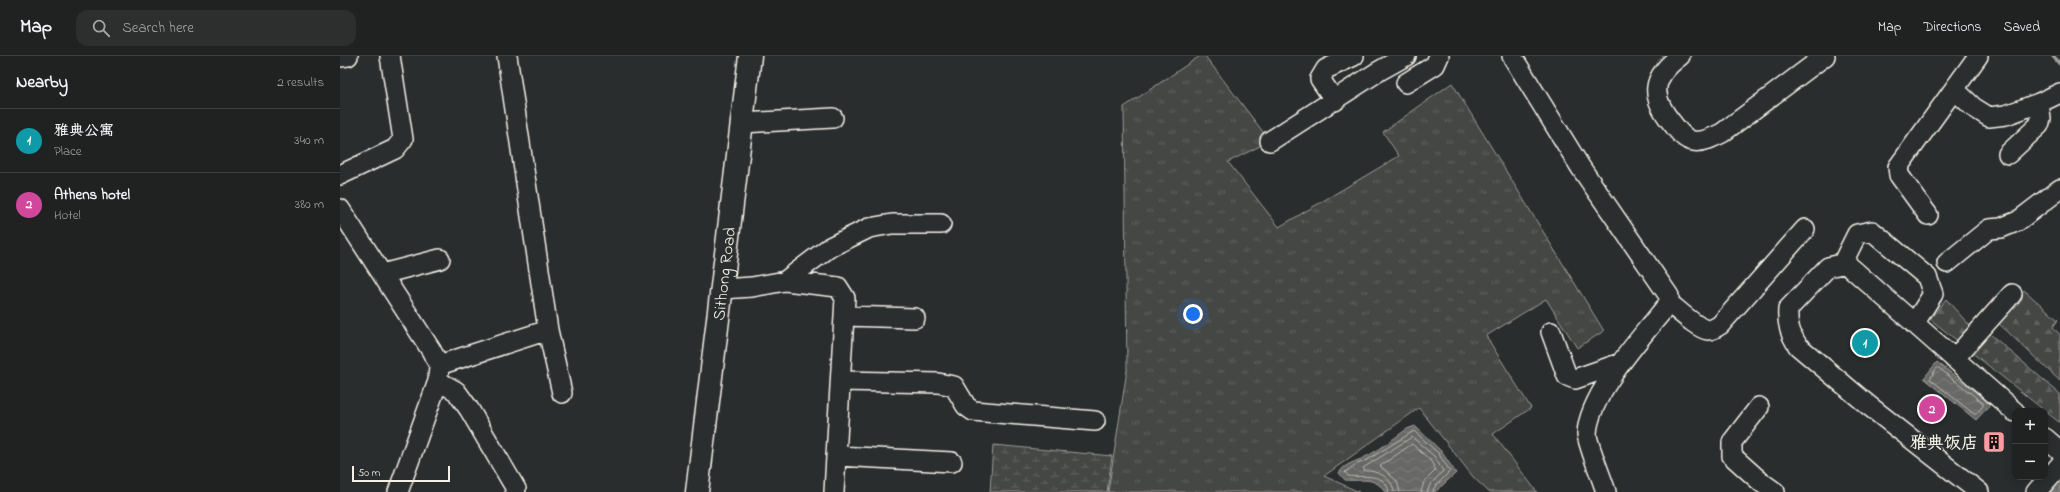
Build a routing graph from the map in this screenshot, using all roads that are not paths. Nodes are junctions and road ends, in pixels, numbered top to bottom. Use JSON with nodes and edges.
{"nodes":[{"id":1,"x":348,"y":56,"type":"edge"},
{"id":2,"x":390,"y":56,"type":"edge"},
{"id":3,"x":507,"y":56,"type":"edge"},
{"id":4,"x":750,"y":56,"type":"edge"},
{"id":5,"x":1354,"y":56,"type":"edge"},
{"id":6,"x":1406,"y":56,"type":"edge"},
{"id":7,"x":1439,"y":56,"type":"edge"},
{"id":8,"x":1512,"y":56,"type":"edge"},
{"id":9,"x":1680,"y":56,"type":"edge"},
{"id":10,"x":1825,"y":56,"type":"edge"},
{"id":11,"x":1978,"y":56,"type":"edge"},
{"id":12,"x":340,"y":58,"type":"edge"},
{"id":13,"x":1406,"y":83,"type":"dead end"},
{"id":14,"x":1954,"y":89,"type":"junction"},
{"id":15,"x":2060,"y":93,"type":"edge"},
{"id":16,"x":1334,"y":100,"type":"junction"},
{"id":17,"x":2039,"y":103,"type":"junction"},
{"id":18,"x":833,"y":118,"type":"dead end"},
{"id":19,"x":742,"y":124,"type":"junction"},
{"id":20,"x":1270,"y":141,"type":"dead end"},
{"id":21,"x":2008,"y":154,"type":"dead end"},
{"id":22,"x":340,"y":175,"type":"edge"},
{"id":23,"x":2060,"y":189,"type":"edge"},
{"id":24,"x":340,"y":209,"type":"edge"},
{"id":25,"x":1928,"y":215,"type":"dead end"},
{"id":26,"x":941,"y":224,"type":"dead end"},
{"id":27,"x":1805,"y":230,"type":"dead end"},
{"id":28,"x":440,"y":259,"type":"dead end"},
{"id":29,"x":1947,"y":263,"type":"dead end"},
{"id":30,"x":1842,"y":264,"type":"junction"},
{"id":31,"x":382,"y":274,"type":"junction"},
{"id":32,"x":785,"y":281,"type":"junction"},
{"id":33,"x":722,"y":289,"type":"junction"},
{"id":34,"x":2012,"y":294,"type":"dead end"},
{"id":35,"x":1668,"y":304,"type":"junction"},
{"id":36,"x":845,"y":316,"type":"junction"},
{"id":37,"x":915,"y":318,"type":"dead end"},
{"id":38,"x":1914,"y":324,"type":"junction"},
{"id":39,"x":548,"y":330,"type":"junction"},
{"id":40,"x":1551,"y":332,"type":"dead end"},
{"id":41,"x":1954,"y":359,"type":"junction"},
{"id":42,"x":1621,"y":363,"type":"junction"},
{"id":43,"x":438,"y":373,"type":"junction"},
{"id":44,"x":841,"y":381,"type":"junction"},
{"id":45,"x":562,"y":392,"type":"dead end"},
{"id":46,"x":1759,"y":407,"type":"dead end"},
{"id":47,"x":2012,"y":409,"type":"edge"},
{"id":48,"x":1095,"y":421,"type":"dead end"},
{"id":49,"x":2048,"y":441,"type":"edge"},
{"id":50,"x":2060,"y":451,"type":"edge"},
{"id":51,"x":837,"y":456,"type":"junction"},
{"id":52,"x":952,"y":462,"type":"dead end"},
{"id":53,"x":2060,"y":465,"type":"edge"},
{"id":54,"x":398,"y":492,"type":"edge"},
{"id":55,"x":515,"y":492,"type":"edge"},
{"id":56,"x":697,"y":492,"type":"edge"},
{"id":57,"x":834,"y":492,"type":"edge"},
{"id":58,"x":1606,"y":492,"type":"edge"},
{"id":59,"x":1775,"y":492,"type":"edge"},
{"id":60,"x":1979,"y":492,"type":"edge"},
{"id":61,"x":2036,"y":492,"type":"edge"}],
"edges":[{"from":1,"to":12,"type":"street"},
{"from":2,"to":22,"type":"street"},
{"from":3,"to":39,"type":"street"},
{"from":4,"to":19,"type":"main road","name":"Sithong Road"},
{"from":5,"to":16,"type":"street"},
{"from":6,"to":16,"type":"street"},
{"from":7,"to":13,"type":"street"},
{"from":8,"to":35,"type":"street"},
{"from":9,"to":10,"type":"street"},
{"from":11,"to":14,"type":"street"},
{"from":14,"to":17,"type":"street"},
{"from":14,"to":25,"type":"street"},
{"from":15,"to":17,"type":"street"},
{"from":16,"to":20,"type":"street"},
{"from":17,"to":21,"type":"street"},
{"from":18,"to":19,"type":"street"},
{"from":19,"to":33,"type":"main road","name":"Sithong Road"},
{"from":23,"to":29,"type":"street"},
{"from":24,"to":31,"type":"street"},
{"from":26,"to":32,"type":"street"},
{"from":27,"to":35,"type":"street"},
{"from":28,"to":31,"type":"street"},
{"from":30,"to":38,"type":"street"},
{"from":30,"to":38,"type":"street"},
{"from":30,"to":60,"type":"street"},
{"from":31,"to":43,"type":"street"},
{"from":32,"to":33,"type":"street"},
{"from":32,"to":36,"type":"street"},
{"from":33,"to":56,"type":"main road","name":"Sithong Road"},
{"from":34,"to":41,"type":"street"},
{"from":35,"to":42,"type":"street"},
{"from":36,"to":37,"type":"street"},
{"from":36,"to":44,"type":"street"},
{"from":38,"to":41,"type":"street"},
{"from":39,"to":43,"type":"street"},
{"from":39,"to":45,"type":"street"},
{"from":40,"to":42,"type":"street"},
{"from":41,"to":47,"type":"street"},
{"from":42,"to":58,"type":"street"},
{"from":43,"to":54,"type":"street"},
{"from":43,"to":55,"type":"street"},
{"from":44,"to":48,"type":"street"},
{"from":44,"to":51,"type":"street"},
{"from":46,"to":59,"type":"street"},
{"from":49,"to":50,"type":"street"},
{"from":51,"to":52,"type":"street"},
{"from":51,"to":57,"type":"street"},
{"from":53,"to":61,"type":"street"}]}
